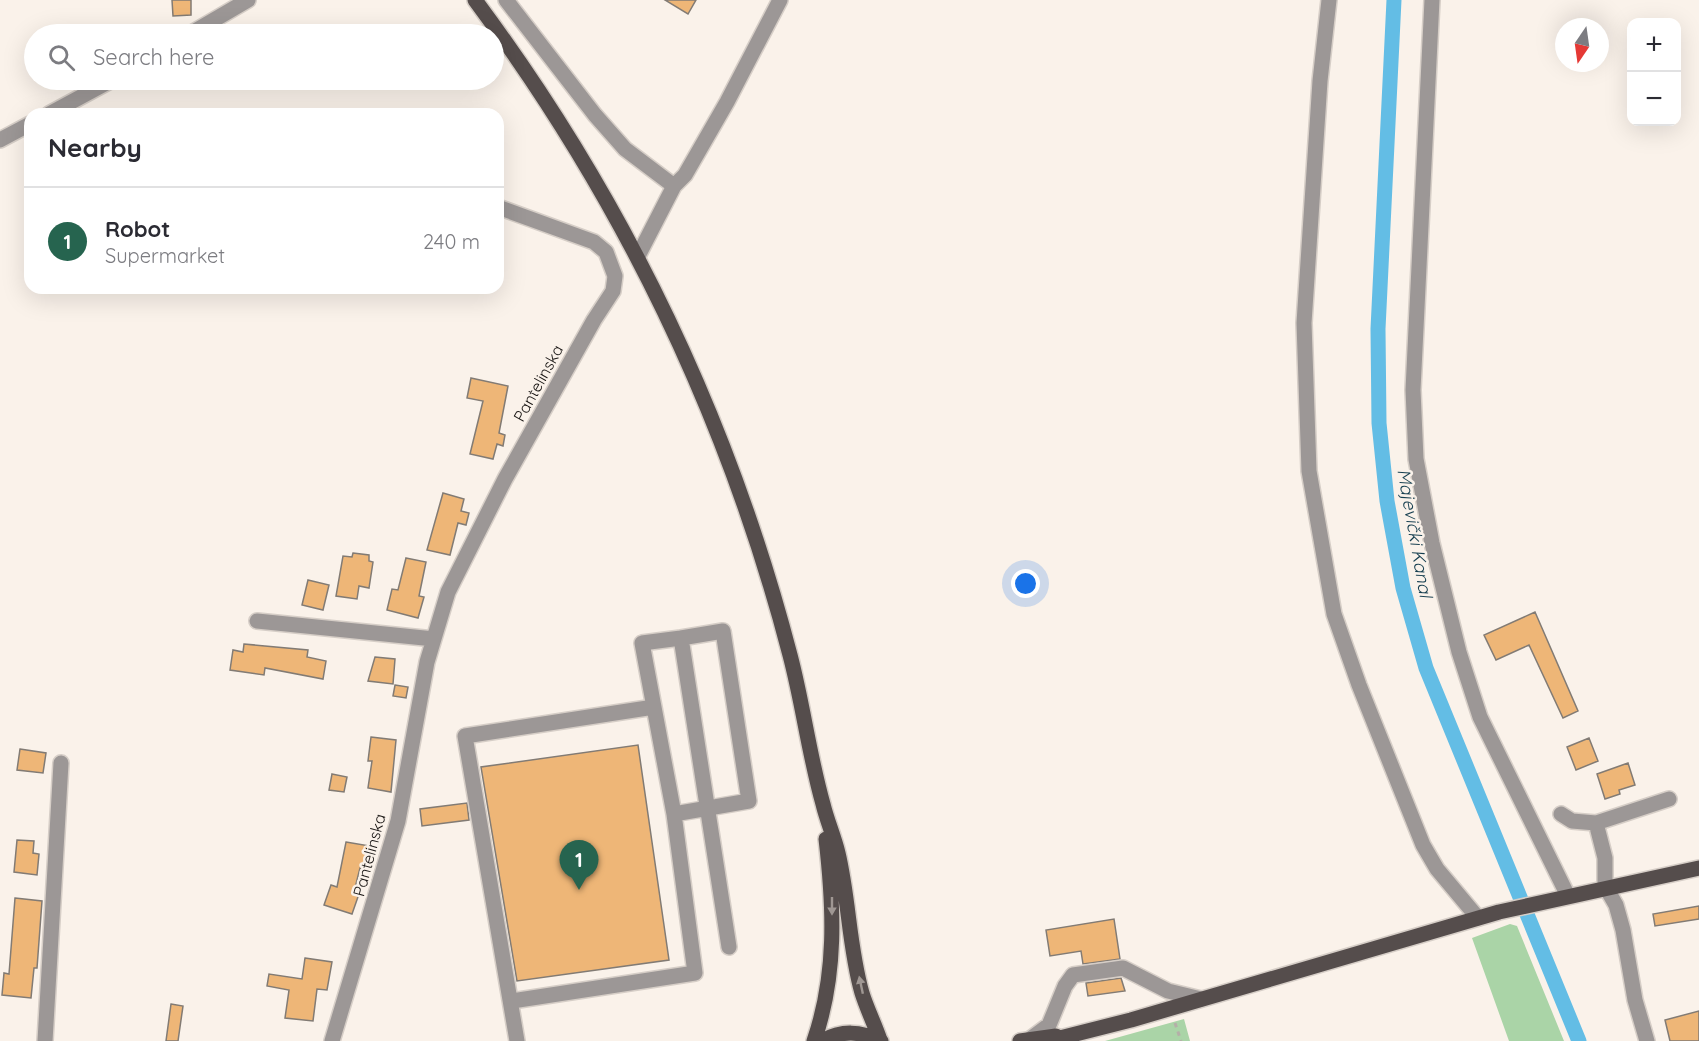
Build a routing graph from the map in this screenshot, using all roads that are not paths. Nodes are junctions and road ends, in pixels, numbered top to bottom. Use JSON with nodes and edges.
{"nodes":[{"id":1,"x":248,"y":0,"type":"edge"},
{"id":2,"x":475,"y":0,"type":"edge"},
{"id":3,"x":506,"y":0,"type":"edge"},
{"id":4,"x":780,"y":0,"type":"edge"},
{"id":5,"x":1329,"y":0,"type":"edge"},
{"id":6,"x":1432,"y":0,"type":"edge"},
{"id":7,"x":207,"y":24,"type":"edge"},
{"id":8,"x":492,"y":24,"type":"edge"},
{"id":9,"x":504,"y":42,"type":"edge"},
{"id":10,"x":93,"y":90,"type":"edge"},
{"id":11,"x":60,"y":108,"type":"edge"},
{"id":12,"x":24,"y":127,"type":"edge"},
{"id":13,"x":0,"y":140,"type":"edge"},
{"id":14,"x":674,"y":186,"type":"junction"},
{"id":15,"x":504,"y":209,"type":"edge"},
{"id":16,"x":638,"y":256,"type":"junction"},
{"id":17,"x":257,"y":621,"type":"dead end"},
{"id":18,"x":681,"y":638,"type":"junction"},
{"id":19,"x":434,"y":639,"type":"junction"},
{"id":20,"x":654,"y":707,"type":"junction"},
{"id":21,"x":61,"y":763,"type":"dead end"},
{"id":22,"x":1669,"y":800,"type":"dead end"},
{"id":23,"x":823,"y":806,"type":"junction"},
{"id":24,"x":708,"y":808,"type":"junction"},
{"id":25,"x":674,"y":814,"type":"junction"},
{"id":26,"x":1561,"y":814,"type":"dead end"},
{"id":27,"x":1596,"y":823,"type":"junction"},
{"id":28,"x":1699,"y":868,"type":"edge"},
{"id":29,"x":1605,"y":886,"type":"junction"},
{"id":30,"x":1568,"y":896,"type":"junction"},
{"id":31,"x":1478,"y":918,"type":"junction"},
{"id":32,"x":729,"y":947,"type":"dead end"},
{"id":33,"x":1201,"y":999,"type":"junction"},
{"id":34,"x":512,"y":1001,"type":"junction"},
{"id":35,"x":1074,"y":1034,"type":"junction"},
{"id":36,"x":1025,"y":1040,"type":"edge"},
{"id":37,"x":45,"y":1041,"type":"edge"},
{"id":38,"x":332,"y":1041,"type":"edge"},
{"id":39,"x":517,"y":1041,"type":"edge"},
{"id":40,"x":814,"y":1041,"type":"edge"},
{"id":41,"x":822,"y":1041,"type":"edge"},
{"id":42,"x":881,"y":1041,"type":"edge"},
{"id":43,"x":1048,"y":1041,"type":"edge"},
{"id":44,"x":1647,"y":1041,"type":"edge"}],
"edges":[{"from":1,"to":7,"type":"street"},
{"from":2,"to":8,"type":"main road"},
{"from":3,"to":14,"type":"street"},
{"from":4,"to":14,"type":"street"},
{"from":5,"to":31,"type":"street"},
{"from":6,"to":30,"type":"street"},
{"from":9,"to":16,"type":"main road"},
{"from":10,"to":11,"type":"street"},
{"from":12,"to":13,"type":"street"},
{"from":14,"to":16,"type":"street"},
{"from":15,"to":19,"type":"street","name":"Pantelinska"},
{"from":16,"to":23,"type":"main road"},
{"from":17,"to":19,"type":"street"},
{"from":18,"to":20,"type":"street"},
{"from":18,"to":24,"type":"street"},
{"from":18,"to":24,"type":"street"},
{"from":19,"to":38,"type":"street","name":"Pantelinska"},
{"from":20,"to":25,"type":"street"},
{"from":20,"to":34,"type":"street"},
{"from":21,"to":37,"type":"street"},
{"from":22,"to":27,"type":"street"},
{"from":23,"to":40,"type":"main road","one_way":true},
{"from":42,"to":23,"type":"main road","one_way":true},
{"from":24,"to":25,"type":"street"},
{"from":24,"to":32,"type":"street"},
{"from":25,"to":34,"type":"street"},
{"from":26,"to":27,"type":"street"},
{"from":27,"to":29,"type":"street"},
{"from":28,"to":29,"type":"main road"},
{"from":29,"to":30,"type":"main road"},
{"from":29,"to":44,"type":"street"},
{"from":30,"to":31,"type":"main road"},
{"from":31,"to":33,"type":"main road"},
{"from":33,"to":35,"type":"main road"},
{"from":33,"to":36,"type":"street"},
{"from":34,"to":39,"type":"street"},
{"from":35,"to":36,"type":"main road"},
{"from":35,"to":43,"type":"main road"},
{"from":41,"to":42,"type":"main road"}]}
